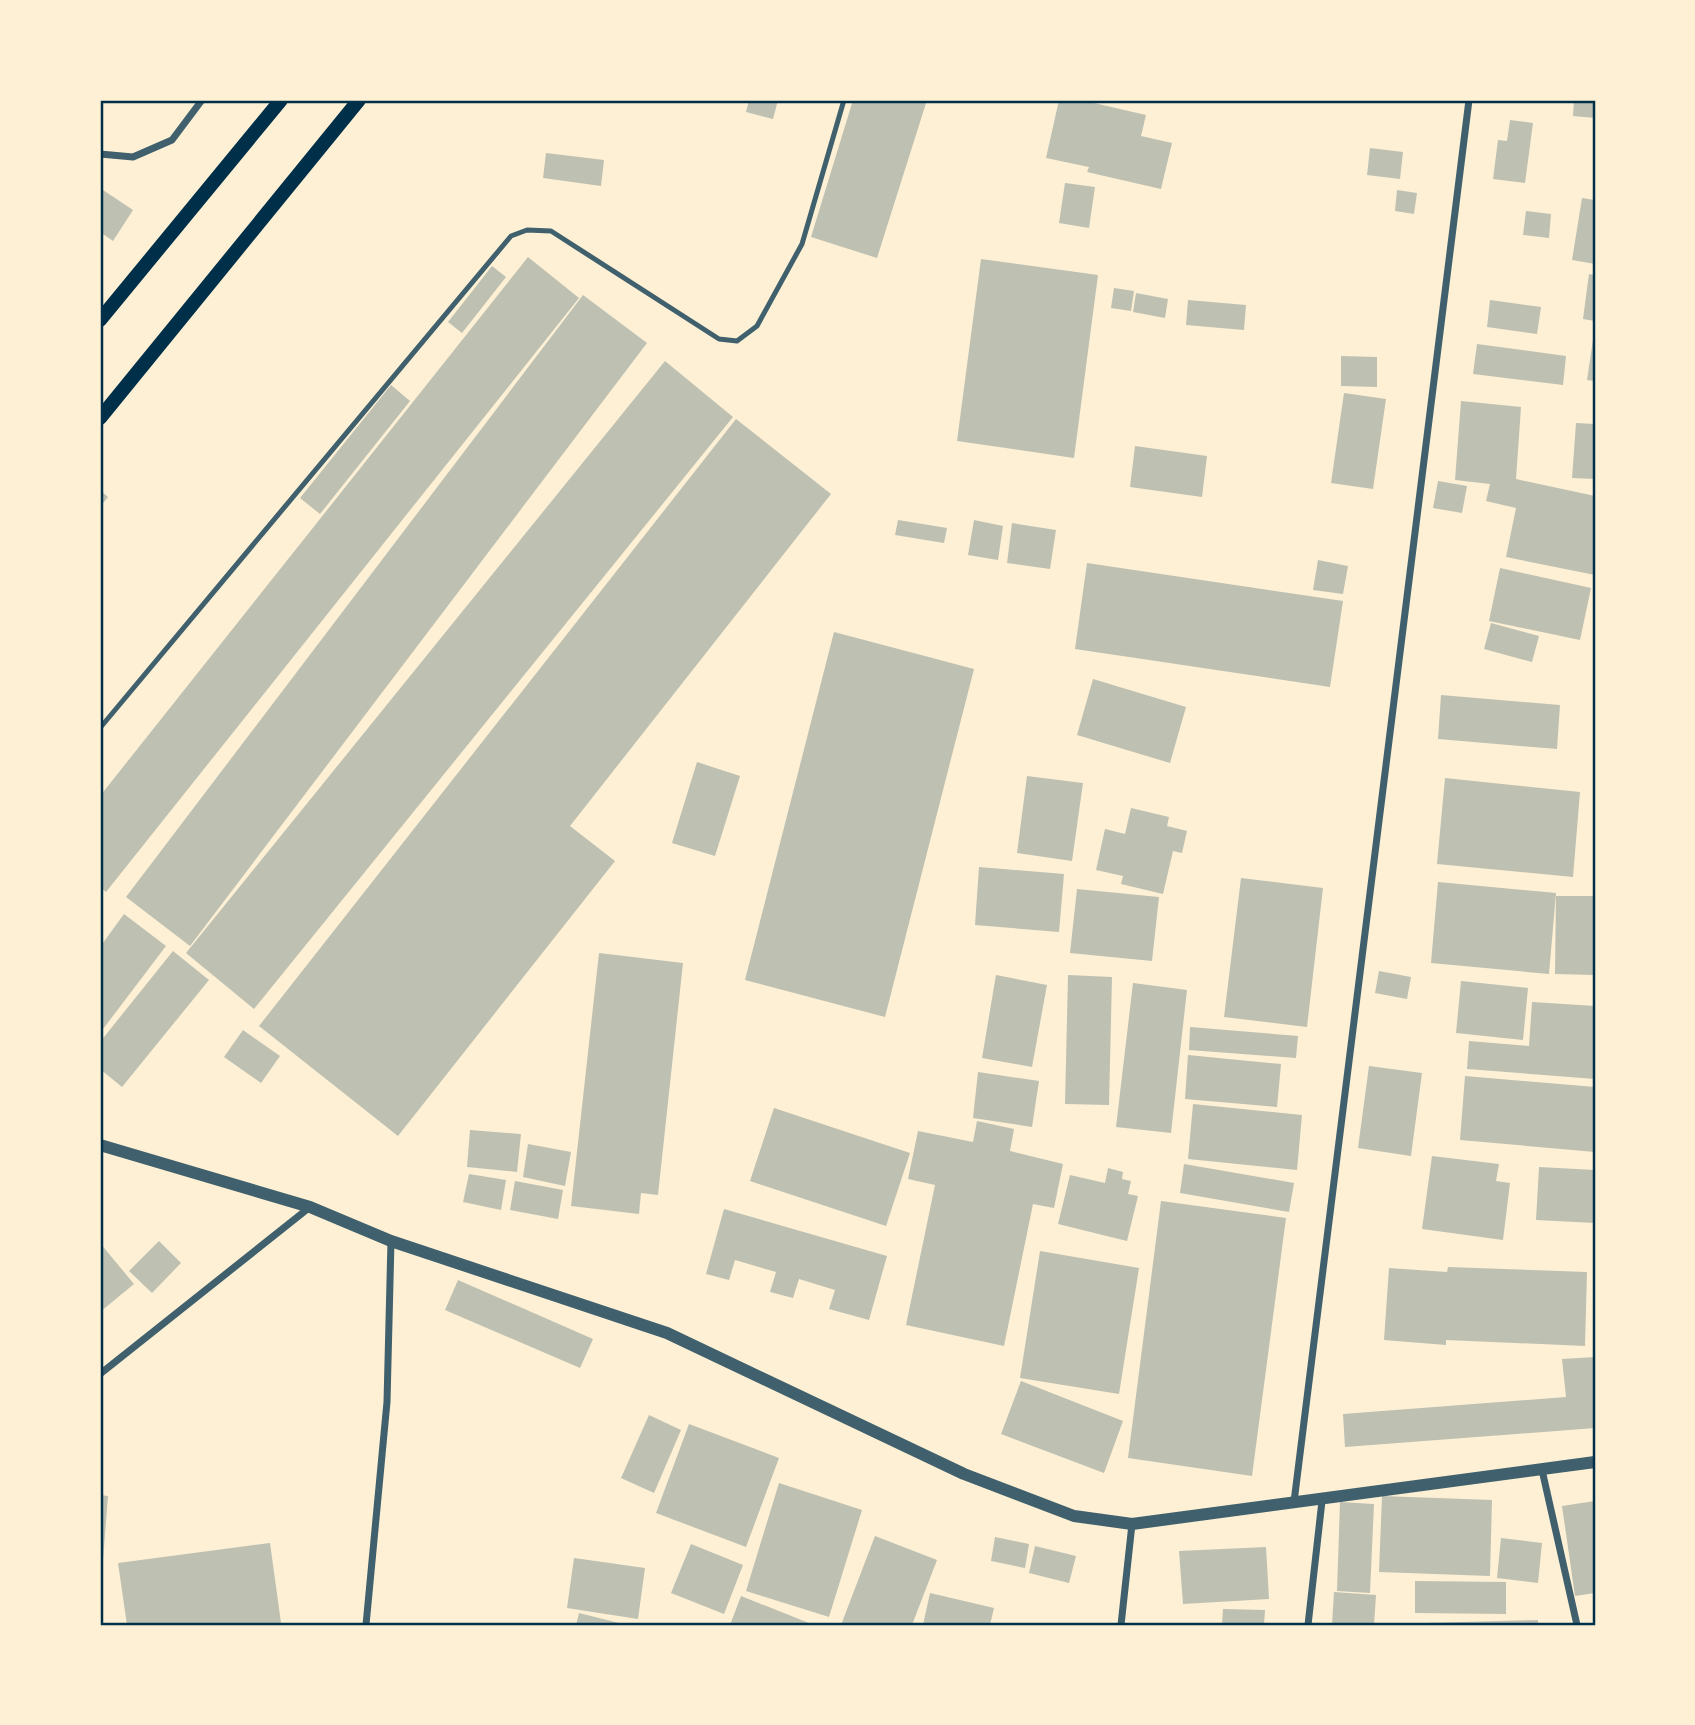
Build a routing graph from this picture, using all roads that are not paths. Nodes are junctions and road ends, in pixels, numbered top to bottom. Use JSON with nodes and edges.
{"nodes":[{"id":1,"x":202,"y":100,"type":"edge"},
{"id":2,"x":281,"y":100,"type":"edge"},
{"id":3,"x":359,"y":100,"type":"edge"},
{"id":4,"x":844,"y":100,"type":"edge"},
{"id":5,"x":1469,"y":100,"type":"edge"},
{"id":6,"x":100,"y":154,"type":"edge"},
{"id":7,"x":100,"y":320,"type":"edge"},
{"id":8,"x":100,"y":418,"type":"edge"},
{"id":9,"x":100,"y":728,"type":"edge"},
{"id":10,"x":100,"y":1145,"type":"edge"},
{"id":11,"x":310,"y":1207,"type":"junction"},
{"id":12,"x":391,"y":1241,"type":"junction"},
{"id":13,"x":100,"y":1374,"type":"edge"},
{"id":14,"x":1595,"y":1462,"type":"edge"},
{"id":15,"x":1542,"y":1470,"type":"junction"},
{"id":16,"x":1322,"y":1501,"type":"junction"},
{"id":17,"x":1294,"y":1503,"type":"junction"},
{"id":18,"x":1132,"y":1524,"type":"junction"},
{"id":19,"x":366,"y":1625,"type":"edge"},
{"id":20,"x":1121,"y":1625,"type":"edge"},
{"id":21,"x":1308,"y":1625,"type":"edge"},
{"id":22,"x":1577,"y":1625,"type":"edge"}],
"edges":[{"from":1,"to":6,"type":"street"},
{"from":2,"to":7,"type":"main road"},
{"from":3,"to":8,"type":"main road"},
{"from":4,"to":9,"type":"lane"},
{"from":5,"to":17,"type":"street"},
{"from":10,"to":11,"type":"street"},
{"from":11,"to":12,"type":"street"},
{"from":11,"to":13,"type":"street"},
{"from":12,"to":18,"type":"street"},
{"from":12,"to":19,"type":"street"},
{"from":14,"to":15,"type":"street"},
{"from":15,"to":16,"type":"street"},
{"from":15,"to":22,"type":"street"},
{"from":16,"to":17,"type":"street"},
{"from":16,"to":21,"type":"street"},
{"from":17,"to":18,"type":"street"},
{"from":18,"to":20,"type":"street"}]}
